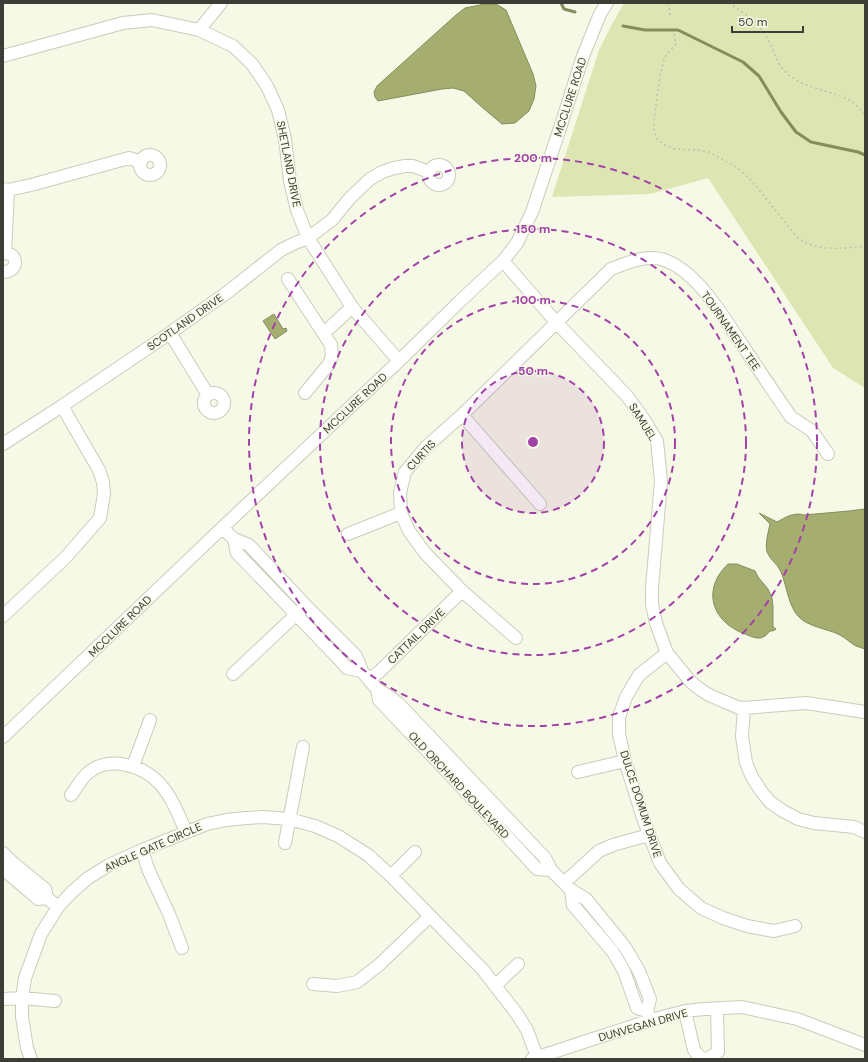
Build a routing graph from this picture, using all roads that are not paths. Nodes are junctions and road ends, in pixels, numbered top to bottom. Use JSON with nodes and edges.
{"nodes":[{"id":1,"x":222,"y":3,"type":"edge"},
{"id":2,"x":608,"y":3,"type":"edge"},
{"id":3,"x":199,"y":30,"type":"junction"},
{"id":4,"x":3,"y":56,"type":"edge"},
{"id":5,"x":141,"y":162,"type":"dead end"},
{"id":6,"x":429,"y":172,"type":"dead end"},
{"id":7,"x":6,"y":189,"type":"edge"},
{"id":8,"x":308,"y":238,"type":"junction"},
{"id":9,"x":4,"y":253,"type":"edge"},
{"id":10,"x":503,"y":261,"type":"junction"},
{"id":11,"x":3,"y":272,"type":"edge"},
{"id":12,"x":288,"y":279,"type":"dead end"},
{"id":13,"x":352,"y":307,"type":"junction"},
{"id":14,"x":556,"y":322,"type":"junction"},
{"id":15,"x":170,"y":333,"type":"junction"},
{"id":16,"x":324,"y":333,"type":"junction"},
{"id":17,"x":399,"y":361,"type":"junction"},
{"id":18,"x":305,"y":393,"type":"dead end"},
{"id":19,"x":208,"y":394,"type":"dead end"},
{"id":20,"x":62,"y":406,"type":"junction"},
{"id":21,"x":462,"y":415,"type":"junction"},
{"id":22,"x":3,"y":444,"type":"edge"},
{"id":23,"x":828,"y":454,"type":"dead end"},
{"id":24,"x":540,"y":504,"type":"dead end"},
{"id":25,"x":401,"y":513,"type":"junction"},
{"id":26,"x":222,"y":528,"type":"junction"},
{"id":27,"x":348,"y":534,"type":"dead end"},
{"id":28,"x":234,"y":539,"type":"junction"},
{"id":29,"x":462,"y":591,"type":"junction"},
{"id":30,"x":306,"y":605,"type":"junction"},
{"id":31,"x":295,"y":615,"type":"junction"},
{"id":32,"x":3,"y":616,"type":"edge"},
{"id":33,"x":516,"y":638,"type":"dead end"},
{"id":34,"x":667,"y":653,"type":"junction"},
{"id":35,"x":233,"y":674,"type":"dead end"},
{"id":36,"x":365,"y":675,"type":"junction"},
{"id":37,"x":744,"y":708,"type":"junction"},
{"id":38,"x":865,"y":712,"type":"edge"},
{"id":39,"x":150,"y":720,"type":"dead end"},
{"id":40,"x":3,"y":737,"type":"edge"},
{"id":41,"x":303,"y":747,"type":"dead end"},
{"id":42,"x":625,"y":761,"type":"junction"},
{"id":43,"x":134,"y":766,"type":"junction"},
{"id":44,"x":578,"y":772,"type":"dead end"},
{"id":45,"x":71,"y":795,"type":"dead end"},
{"id":46,"x":289,"y":819,"type":"junction"},
{"id":47,"x":186,"y":832,"type":"junction"},
{"id":48,"x":865,"y":832,"type":"edge"},
{"id":49,"x":649,"y":835,"type":"junction"},
{"id":50,"x":285,"y":843,"type":"dead end"},
{"id":51,"x":142,"y":850,"type":"junction"},
{"id":52,"x":415,"y":852,"type":"dead end"},
{"id":53,"x":3,"y":853,"type":"edge"},
{"id":54,"x":3,"y":869,"type":"edge"},
{"id":55,"x":391,"y":876,"type":"junction"},
{"id":56,"x":568,"y":887,"type":"junction"},
{"id":57,"x":47,"y":898,"type":"junction"},
{"id":58,"x":58,"y":907,"type":"junction"},
{"id":59,"x":430,"y":916,"type":"junction"},
{"id":60,"x":795,"y":926,"type":"dead end"},
{"id":61,"x":182,"y":948,"type":"dead end"},
{"id":62,"x":518,"y":964,"type":"dead end"},
{"id":63,"x":313,"y":984,"type":"dead end"},
{"id":64,"x":495,"y":986,"type":"junction"},
{"id":65,"x":22,"y":998,"type":"junction"},
{"id":66,"x":3,"y":999,"type":"edge"},
{"id":67,"x":55,"y":1001,"type":"dead end"},
{"id":68,"x":717,"y":1009,"type":"junction"},
{"id":69,"x":684,"y":1012,"type":"junction"},
{"id":70,"x":649,"y":1016,"type":"junction"},
{"id":71,"x":865,"y":1045,"type":"edge"},
{"id":72,"x":536,"y":1058,"type":"edge"},
{"id":73,"x":31,"y":1059,"type":"edge"},
{"id":74,"x":704,"y":1059,"type":"edge"}],
"edges":[{"from":1,"to":3,"type":"street"},
{"from":2,"to":10,"type":"street","name":"MCCLURE ROAD"},
{"from":3,"to":4,"type":"street","name":"SHETLAND DRIVE"},
{"from":3,"to":8,"type":"street","name":"SHETLAND DRIVE"},
{"from":5,"to":7,"type":"street"},
{"from":6,"to":8,"type":"street","name":"SCOTLAND DRIVE"},
{"from":7,"to":9,"type":"street"},
{"from":8,"to":13,"type":"street","name":"SHETLAND DRIVE"},
{"from":8,"to":15,"type":"street","name":"SCOTLAND DRIVE"},
{"from":9,"to":11,"type":"street"},
{"from":10,"to":14,"type":"street","name":"SAMUEL"},
{"from":10,"to":17,"type":"street","name":"MCCLURE ROAD"},
{"from":12,"to":16,"type":"street"},
{"from":13,"to":16,"type":"street"},
{"from":13,"to":17,"type":"street","name":"SHETLAND DRIVE"},
{"from":14,"to":21,"type":"street","name":"CURTIS"},
{"from":14,"to":23,"type":"street","name":"TOURNAMENT TEE"},
{"from":14,"to":34,"type":"street","name":"SAMUEL"},
{"from":15,"to":19,"type":"street"},
{"from":15,"to":20,"type":"street","name":"SCOTLAND DRIVE"},
{"from":16,"to":18,"type":"street"},
{"from":17,"to":26,"type":"street","name":"MCCLURE ROAD"},
{"from":20,"to":22,"type":"street","name":"SCOTLAND DRIVE"},
{"from":20,"to":32,"type":"street"},
{"from":21,"to":24,"type":"street"},
{"from":21,"to":25,"type":"street","name":"CURTIS"},
{"from":25,"to":27,"type":"street"},
{"from":25,"to":29,"type":"street","name":"CURTIS"},
{"from":26,"to":28,"type":"street","name":"OLD ORCHARD BOULEVARD"},
{"from":26,"to":40,"type":"street","name":"MCCLURE ROAD"},
{"from":28,"to":30,"type":"street","name":"OLD ORCHARD BOULEVARD"},
{"from":28,"to":31,"type":"street","name":"OLD ORCHARD BOULEVARD"},
{"from":29,"to":33,"type":"street","name":"CURTIS"},
{"from":29,"to":36,"type":"street","name":"CATTAIL DRIVE"},
{"from":30,"to":31,"type":"street"},
{"from":30,"to":36,"type":"street","name":"OLD ORCHARD BOULEVARD"},
{"from":31,"to":35,"type":"street"},
{"from":31,"to":36,"type":"street","name":"OLD ORCHARD BOULEVARD"},
{"from":34,"to":37,"type":"street"},
{"from":34,"to":42,"type":"street","name":"DULCE DOMUM DRIVE"},
{"from":36,"to":56,"type":"street","name":"OLD ORCHARD BOULEVARD"},
{"from":37,"to":38,"type":"street"},
{"from":37,"to":48,"type":"street"},
{"from":39,"to":43,"type":"street"},
{"from":41,"to":46,"type":"street"},
{"from":42,"to":44,"type":"street"},
{"from":42,"to":49,"type":"street","name":"DULCE DOMUM DRIVE"},
{"from":43,"to":45,"type":"street"},
{"from":43,"to":47,"type":"street"},
{"from":46,"to":47,"type":"street","name":"ANGLE GATE CIRCLE"},
{"from":46,"to":50,"type":"street"},
{"from":46,"to":55,"type":"street","name":"ANGLE GATE CIRCLE"},
{"from":47,"to":51,"type":"street","name":"ANGLE GATE CIRCLE"},
{"from":49,"to":56,"type":"street"},
{"from":49,"to":60,"type":"street","name":"DULCE DOMUM DRIVE"},
{"from":51,"to":58,"type":"street","name":"ANGLE GATE CIRCLE"},
{"from":51,"to":61,"type":"street"},
{"from":52,"to":55,"type":"street"},
{"from":53,"to":57,"type":"street"},
{"from":54,"to":57,"type":"street"},
{"from":55,"to":59,"type":"street","name":"ANGLE GATE CIRCLE"},
{"from":56,"to":70,"type":"street","name":"OLD ORCHARD BOULEVARD"},
{"from":57,"to":58,"type":"street"},
{"from":58,"to":65,"type":"street","name":"ANGLE GATE CIRCLE"},
{"from":59,"to":63,"type":"street"},
{"from":59,"to":64,"type":"street","name":"ANGLE GATE CIRCLE"},
{"from":62,"to":64,"type":"street"},
{"from":64,"to":72,"type":"street","name":"ANGLE GATE CIRCLE"},
{"from":65,"to":66,"type":"street"},
{"from":65,"to":67,"type":"street"},
{"from":65,"to":73,"type":"street","name":"ANGLE GATE CIRCLE"},
{"from":68,"to":69,"type":"street","name":"DUNVEGAN DRIVE"},
{"from":68,"to":71,"type":"street","name":"DUNVEGAN DRIVE"},
{"from":68,"to":74,"type":"street"},
{"from":69,"to":70,"type":"street","name":"DUNVEGAN DRIVE"},
{"from":69,"to":74,"type":"street"},
{"from":70,"to":72,"type":"street","name":"DUNVEGAN DRIVE"}]}
